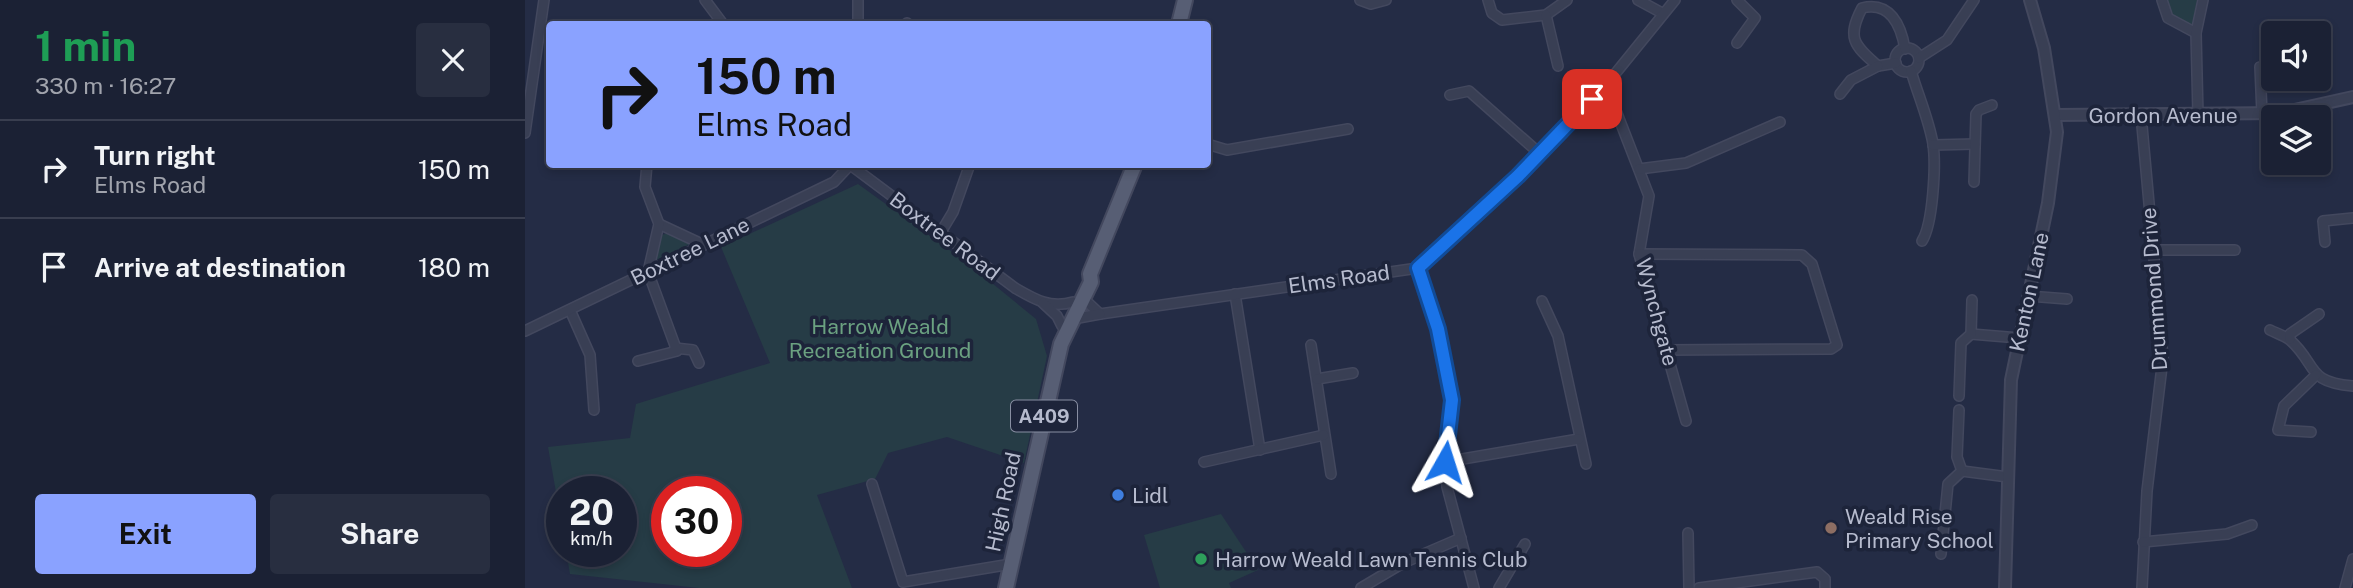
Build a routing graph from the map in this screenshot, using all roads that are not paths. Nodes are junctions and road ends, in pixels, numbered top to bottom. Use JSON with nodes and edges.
{"nodes":[{"id":1,"x":544,"y":0,"type":"edge"},
{"id":2,"x":705,"y":0,"type":"edge"},
{"id":3,"x":858,"y":0,"type":"edge"},
{"id":4,"x":1185,"y":0,"type":"edge"},
{"id":5,"x":1360,"y":0,"type":"edge"},
{"id":6,"x":1386,"y":0,"type":"edge"},
{"id":7,"x":1488,"y":0,"type":"edge"},
{"id":8,"x":1567,"y":0,"type":"edge"},
{"id":9,"x":1639,"y":0,"type":"edge"},
{"id":10,"x":1675,"y":0,"type":"edge"},
{"id":11,"x":1737,"y":0,"type":"edge"},
{"id":12,"x":1974,"y":0,"type":"edge"},
{"id":13,"x":2030,"y":0,"type":"edge"},
{"id":14,"x":2162,"y":0,"type":"edge"},
{"id":15,"x":2203,"y":0,"type":"edge"},
{"id":16,"x":1875,"y":2,"type":"edge"},
{"id":17,"x":1662,"y":13,"type":"junction"},
{"id":18,"x":1546,"y":15,"type":"junction"},
{"id":19,"x":721,"y":21,"type":"edge"},
{"id":20,"x":858,"y":21,"type":"edge"},
{"id":21,"x":1180,"y":21,"type":"edge"},
{"id":22,"x":2196,"y":33,"type":"junction"},
{"id":23,"x":1737,"y":43,"type":"dead end"},
{"id":24,"x":1905,"y":48,"type":"junction"},
{"id":25,"x":1919,"y":58,"type":"junction"},
{"id":26,"x":1896,"y":63,"type":"junction"},
{"id":27,"x":1558,"y":66,"type":"dead end"},
{"id":28,"x":1878,"y":66,"type":"junction"},
{"id":29,"x":2261,"y":67,"type":"edge"},
{"id":30,"x":1911,"y":71,"type":"junction"},
{"id":31,"x":1606,"y":85,"type":"junction"},
{"id":32,"x":2261,"y":90,"type":"edge"},
{"id":33,"x":1840,"y":94,"type":"dead end"},
{"id":34,"x":1450,"y":95,"type":"dead end"},
{"id":35,"x":2353,"y":97,"type":"edge"},
{"id":36,"x":1991,"y":105,"type":"dead end"},
{"id":37,"x":2317,"y":105,"type":"edge"},
{"id":38,"x":2261,"y":114,"type":"edge"},
{"id":39,"x":2056,"y":115,"type":"junction"},
{"id":40,"x":2141,"y":115,"type":"junction"},
{"id":41,"x":2198,"y":115,"type":"junction"},
{"id":42,"x":1780,"y":122,"type":"dead end"},
{"id":43,"x":1348,"y":129,"type":"dead end"},
{"id":44,"x":525,"y":133,"type":"edge"},
{"id":45,"x":1975,"y":144,"type":"junction"},
{"id":46,"x":1211,"y":145,"type":"edge"},
{"id":47,"x":1933,"y":145,"type":"junction"},
{"id":48,"x":1538,"y":152,"type":"junction"},
{"id":49,"x":647,"y":168,"type":"edge"},
{"id":50,"x":847,"y":168,"type":"edge"},
{"id":51,"x":854,"y":168,"type":"edge"},
{"id":52,"x":969,"y":168,"type":"edge"},
{"id":53,"x":1133,"y":168,"type":"edge"},
{"id":54,"x":1639,"y":169,"type":"junction"},
{"id":55,"x":1974,"y":181,"type":"dead end"},
{"id":56,"x":2353,"y":218,"type":"edge"},
{"id":57,"x":659,"y":224,"type":"junction"},
{"id":58,"x":941,"y":232,"type":"junction"},
{"id":59,"x":1922,"y":241,"type":"dead end"},
{"id":60,"x":2325,"y":242,"type":"dead end"},
{"id":61,"x":704,"y":246,"type":"junction"},
{"id":62,"x":2153,"y":250,"type":"junction"},
{"id":63,"x":2235,"y":250,"type":"dead end"},
{"id":64,"x":1639,"y":254,"type":"junction"},
{"id":65,"x":1418,"y":268,"type":"junction"},
{"id":66,"x":647,"y":272,"type":"junction"},
{"id":67,"x":1235,"y":294,"type":"junction"},
{"id":68,"x":2029,"y":296,"type":"junction"},
{"id":69,"x":2067,"y":299,"type":"dead end"},
{"id":70,"x":1078,"y":300,"type":"junction"},
{"id":71,"x":1972,"y":300,"type":"dead end"},
{"id":72,"x":1542,"y":301,"type":"dead end"},
{"id":73,"x":1044,"y":303,"type":"junction"},
{"id":74,"x":570,"y":310,"type":"junction"},
{"id":75,"x":1100,"y":314,"type":"junction"},
{"id":76,"x":2319,"y":314,"type":"dead end"},
{"id":77,"x":1068,"y":323,"type":"junction"},
{"id":78,"x":2270,"y":330,"type":"dead end"},
{"id":79,"x":525,"y":331,"type":"edge"},
{"id":80,"x":1971,"y":334,"type":"junction"},
{"id":81,"x":2019,"y":338,"type":"junction"},
{"id":82,"x":2290,"y":339,"type":"junction"},
{"id":83,"x":1311,"y":345,"type":"dead end"},
{"id":84,"x":675,"y":348,"type":"junction"},
{"id":85,"x":1666,"y":350,"type":"junction"},
{"id":86,"x":638,"y":361,"type":"dead end"},
{"id":87,"x":699,"y":363,"type":"dead end"},
{"id":88,"x":1353,"y":373,"type":"dead end"},
{"id":89,"x":2316,"y":376,"type":"junction"},
{"id":90,"x":1317,"y":379,"type":"junction"},
{"id":91,"x":2353,"y":386,"type":"edge"},
{"id":92,"x":1959,"y":396,"type":"dead end"},
{"id":93,"x":594,"y":410,"type":"dead end"},
{"id":94,"x":1959,"y":410,"type":"dead end"},
{"id":95,"x":1686,"y":421,"type":"dead end"},
{"id":96,"x":2311,"y":432,"type":"dead end"},
{"id":97,"x":1324,"y":435,"type":"junction"},
{"id":98,"x":1579,"y":439,"type":"junction"},
{"id":99,"x":1260,"y":450,"type":"junction"},
{"id":100,"x":1204,"y":462,"type":"dead end"},
{"id":101,"x":1445,"y":462,"type":"junction"},
{"id":102,"x":1586,"y":464,"type":"dead end"},
{"id":103,"x":1962,"y":471,"type":"junction"},
{"id":104,"x":1331,"y":474,"type":"dead end"},
{"id":105,"x":2008,"y":477,"type":"junction"},
{"id":106,"x":872,"y":484,"type":"dead end"},
{"id":107,"x":2252,"y":525,"type":"dead end"},
{"id":108,"x":1688,"y":533,"type":"dead end"},
{"id":109,"x":1461,"y":538,"type":"junction"},
{"id":110,"x":2143,"y":542,"type":"junction"},
{"id":111,"x":1525,"y":544,"type":"dead end"},
{"id":112,"x":1941,"y":554,"type":"dead end"},
{"id":113,"x":2353,"y":559,"type":"edge"},
{"id":114,"x":1011,"y":564,"type":"junction"},
{"id":115,"x":1006,"y":588,"type":"edge"},
{"id":116,"x":1361,"y":588,"type":"edge"},
{"id":117,"x":1474,"y":588,"type":"edge"},
{"id":118,"x":1499,"y":588,"type":"edge"},
{"id":119,"x":1689,"y":588,"type":"edge"},
{"id":120,"x":1699,"y":588,"type":"edge"},
{"id":121,"x":1825,"y":588,"type":"edge"},
{"id":122,"x":2005,"y":588,"type":"edge"},
{"id":123,"x":2142,"y":588,"type":"edge"},
{"id":124,"x":2345,"y":588,"type":"edge"}],
"edges":[{"from":1,"to":44,"type":"street"},
{"from":2,"to":19,"type":"street"},
{"from":3,"to":20,"type":"street"},
{"from":4,"to":21,"type":"main road"},
{"from":5,"to":6,"type":"street"},
{"from":7,"to":18,"type":"street"},
{"from":8,"to":18,"type":"street"},
{"from":9,"to":17,"type":"street"},
{"from":10,"to":17,"type":"street","name":"Elms Road"},
{"from":11,"to":23,"type":"street"},
{"from":12,"to":25,"type":"street"},
{"from":13,"to":39,"type":"street","name":"Kenton Lane"},
{"from":14,"to":22,"type":"street"},
{"from":15,"to":22,"type":"street"},
{"from":16,"to":24,"type":"street"},
{"from":16,"to":28,"type":"street"},
{"from":17,"to":31,"type":"street","name":"Elms Road"},
{"from":18,"to":27,"type":"street"},
{"from":22,"to":41,"type":"street"},
{"from":24,"to":25,"type":"street"},
{"from":24,"to":26,"type":"street"},
{"from":25,"to":30,"type":"street"},
{"from":26,"to":28,"type":"street"},
{"from":26,"to":30,"type":"street"},
{"from":28,"to":33,"type":"street"},
{"from":29,"to":32,"type":"street"},
{"from":30,"to":47,"type":"street"},
{"from":31,"to":48,"type":"street","name":"Elms Road"},
{"from":31,"to":54,"type":"street","name":"Wynchgate"},
{"from":34,"to":48,"type":"street"},
{"from":35,"to":37,"type":"street","name":"Gordon Avenue"},
{"from":36,"to":45,"type":"street"},
{"from":38,"to":41,"type":"street","name":"Gordon Avenue"},
{"from":39,"to":40,"type":"street","name":"Gordon Avenue"},
{"from":39,"to":68,"type":"street","name":"Kenton Lane"},
{"from":40,"to":41,"type":"street","name":"Gordon Avenue"},
{"from":40,"to":62,"type":"street","name":"Drummond Drive"},
{"from":42,"to":54,"type":"street"},
{"from":43,"to":46,"type":"street"},
{"from":45,"to":47,"type":"street"},
{"from":45,"to":55,"type":"street"},
{"from":47,"to":59,"type":"street"},
{"from":48,"to":65,"type":"street","name":"Elms Road"},
{"from":49,"to":57,"type":"street"},
{"from":50,"to":61,"type":"street","name":"Boxtree Lane"},
{"from":51,"to":58,"type":"street","name":"Boxtree Road"},
{"from":52,"to":58,"type":"street"},
{"from":53,"to":70,"type":"main road","name":"High Road","number":"A409"},
{"from":54,"to":64,"type":"street","name":"Wynchgate"},
{"from":56,"to":60,"type":"street"},
{"from":57,"to":61,"type":"street"},
{"from":57,"to":66,"type":"street"},
{"from":58,"to":73,"type":"street","name":"Boxtree Road"},
{"from":61,"to":66,"type":"street","name":"Boxtree Lane"},
{"from":62,"to":63,"type":"street"},
{"from":62,"to":110,"type":"street","name":"Drummond Drive"},
{"from":64,"to":85,"type":"street","name":"Wynchgate"},
{"from":64,"to":85,"type":"street"},
{"from":65,"to":67,"type":"street","name":"Elms Road"},
{"from":65,"to":101,"type":"street"},
{"from":66,"to":74,"type":"street","name":"Boxtree Lane"},
{"from":66,"to":84,"type":"street"},
{"from":67,"to":75,"type":"street","name":"Elms Road"},
{"from":67,"to":99,"type":"street"},
{"from":68,"to":69,"type":"street"},
{"from":68,"to":81,"type":"street","name":"Kenton Lane"},
{"from":70,"to":73,"type":"street","name":"Boxtree Road"},
{"from":70,"to":75,"type":"street"},
{"from":70,"to":77,"type":"main road","name":"High Road","number":"A409"},
{"from":71,"to":80,"type":"street"},
{"from":72,"to":98,"type":"street"},
{"from":73,"to":77,"type":"street","name":"Boxtree Road"},
{"from":74,"to":79,"type":"street","name":"Boxtree Lane"},
{"from":74,"to":93,"type":"street"},
{"from":75,"to":77,"type":"street","name":"Elms Road"},
{"from":76,"to":82,"type":"street"},
{"from":77,"to":114,"type":"main road","name":"High Road","number":"A409"},
{"from":78,"to":82,"type":"street"},
{"from":80,"to":81,"type":"street"},
{"from":80,"to":92,"type":"street"},
{"from":81,"to":105,"type":"street","name":"Kenton Lane"},
{"from":82,"to":89,"type":"street"},
{"from":83,"to":90,"type":"street"},
{"from":84,"to":86,"type":"street"},
{"from":84,"to":87,"type":"street"},
{"from":85,"to":95,"type":"street","name":"Wynchgate"},
{"from":88,"to":90,"type":"street"},
{"from":89,"to":91,"type":"street"},
{"from":89,"to":96,"type":"street"},
{"from":90,"to":97,"type":"street"},
{"from":94,"to":103,"type":"street"},
{"from":97,"to":99,"type":"street"},
{"from":97,"to":104,"type":"street"},
{"from":98,"to":101,"type":"street"},
{"from":98,"to":102,"type":"street"},
{"from":99,"to":100,"type":"street"},
{"from":101,"to":109,"type":"street"},
{"from":103,"to":105,"type":"street"},
{"from":103,"to":112,"type":"street"},
{"from":105,"to":122,"type":"street","name":"Kenton Lane"},
{"from":106,"to":114,"type":"street"},
{"from":107,"to":110,"type":"street"},
{"from":108,"to":119,"type":"street"},
{"from":109,"to":116,"type":"street"},
{"from":109,"to":117,"type":"street"},
{"from":110,"to":123,"type":"street","name":"Drummond Drive"},
{"from":111,"to":118,"type":"street"},
{"from":113,"to":124,"type":"street"},
{"from":114,"to":115,"type":"main road","name":"High Road","number":"A409"},
{"from":120,"to":121,"type":"street"}]}
